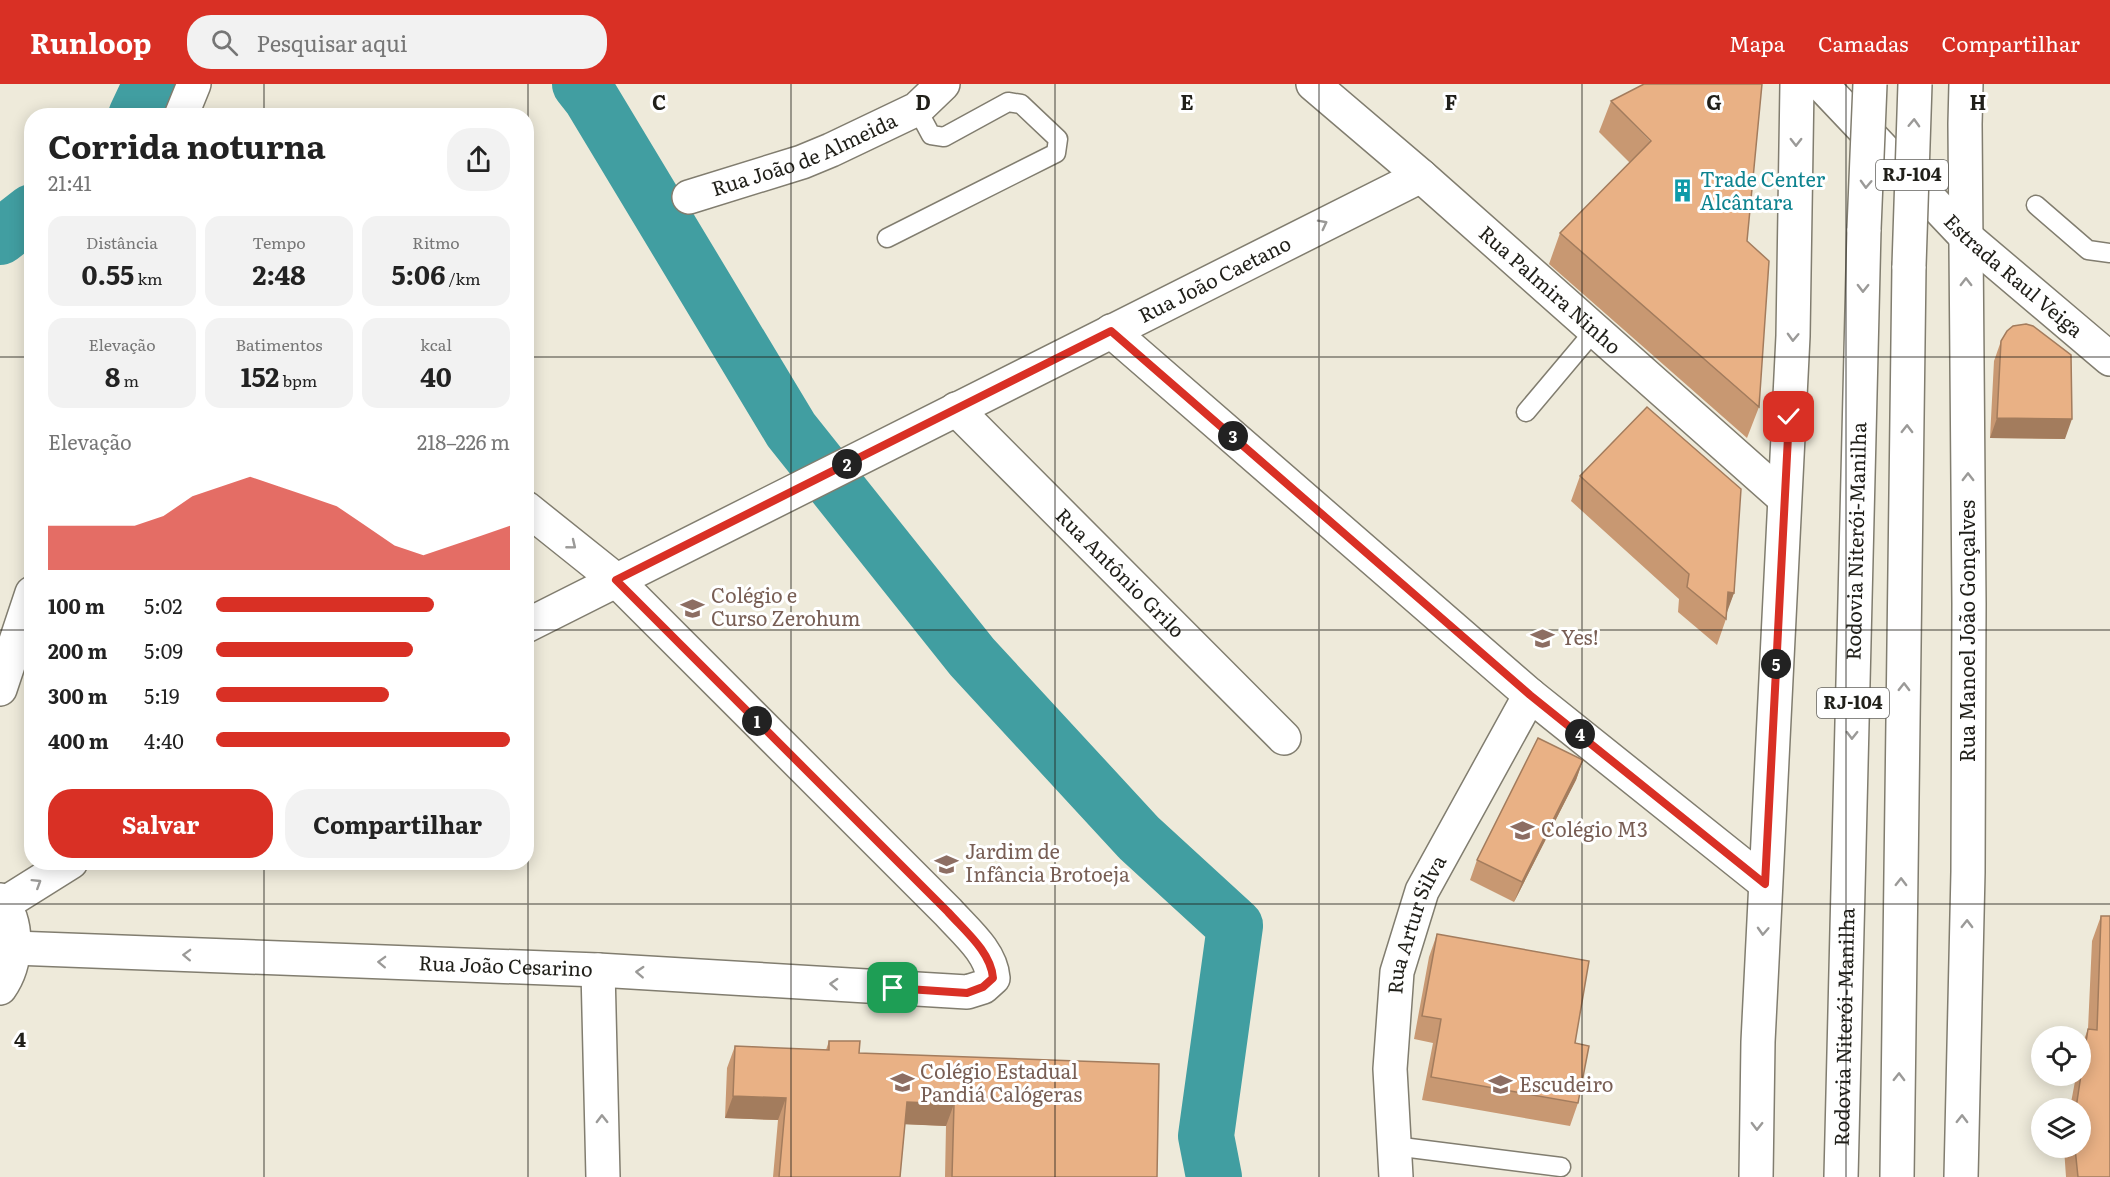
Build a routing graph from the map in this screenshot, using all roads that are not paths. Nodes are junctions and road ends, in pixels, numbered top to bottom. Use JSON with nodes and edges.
{"nodes":[{"id":1,"x":194,"y":84,"type":"edge"},
{"id":2,"x":943,"y":84,"type":"edge"},
{"id":3,"x":1313,"y":84,"type":"edge"},
{"id":4,"x":1797,"y":84,"type":"edge"},
{"id":5,"x":1821,"y":84,"type":"edge"},
{"id":6,"x":1870,"y":84,"type":"edge"},
{"id":7,"x":1915,"y":84,"type":"edge"},
{"id":8,"x":1966,"y":84,"type":"edge"},
{"id":9,"x":184,"y":108,"type":"edge"},
{"id":10,"x":917,"y":109,"type":"junction"},
{"id":11,"x":1421,"y":176,"type":"junction"},
{"id":12,"x":689,"y":197,"type":"dead end"},
{"id":13,"x":2037,"y":205,"type":"dead end"},
{"id":14,"x":1966,"y":237,"type":"junction"},
{"id":15,"x":887,"y":238,"type":"dead end"},
{"id":16,"x":2110,"y":253,"type":"edge"},
{"id":17,"x":1595,"y":330,"type":"junction"},
{"id":18,"x":1111,"y":331,"type":"junction"},
{"id":19,"x":2110,"y":359,"type":"edge"},
{"id":20,"x":956,"y":409,"type":"junction"},
{"id":21,"x":1526,"y":412,"type":"dead end"},
{"id":22,"x":1784,"y":498,"type":"junction"},
{"id":23,"x":534,"y":514,"type":"edge"},
{"id":24,"x":616,"y":580,"type":"junction"},
{"id":25,"x":24,"y":617,"type":"edge"},
{"id":26,"x":534,"y":622,"type":"edge"},
{"id":27,"x":0,"y":689,"type":"edge"},
{"id":28,"x":1530,"y":695,"type":"junction"},
{"id":29,"x":1284,"y":738,"type":"dead end"},
{"id":30,"x":57,"y":870,"type":"edge"},
{"id":31,"x":1765,"y":884,"type":"junction"},
{"id":32,"x":2,"y":902,"type":"edge"},
{"id":33,"x":14,"y":948,"type":"junction"},
{"id":34,"x":598,"y":970,"type":"junction"},
{"id":35,"x":0,"y":988,"type":"edge"},
{"id":36,"x":1395,"y":1161,"type":"edge"},
{"id":37,"x":1561,"y":1167,"type":"dead end"},
{"id":38,"x":603,"y":1177,"type":"edge"},
{"id":39,"x":1756,"y":1177,"type":"edge"},
{"id":40,"x":1841,"y":1177,"type":"edge"},
{"id":41,"x":1898,"y":1177,"type":"edge"},
{"id":42,"x":1961,"y":1177,"type":"edge"}],
"edges":[{"from":1,"to":9,"type":"main road"},
{"from":2,"to":10,"type":"main road","name":"Rua João de Almeida"},
{"from":3,"to":11,"type":"main road","name":"Rua Palmira Ninho"},
{"from":4,"to":22,"type":"main road","one_way":true},
{"from":5,"to":14,"type":"main road","name":"Estrada Raul Veiga"},
{"from":6,"to":40,"type":"main road","name":"Rodovia Niterói-Manilha","number":"RJ-104","one_way":true,"bridge":true},
{"from":41,"to":7,"type":"main road","number":"RJ-104","one_way":true,"bridge":true},
{"from":8,"to":14,"type":"main road","name":"Rua Manoel João Gonçalves"},
{"from":10,"to":12,"type":"main road","name":"Rua João de Almeida"},
{"from":10,"to":15,"type":"lane"},
{"from":11,"to":17,"type":"main road","name":"Rua Palmira Ninho"},
{"from":18,"to":11,"type":"main road","name":"Rua João Caetano","one_way":true},
{"from":13,"to":16,"type":"lane"},
{"from":14,"to":19,"type":"main road","name":"Estrada Raul Veiga"},
{"from":42,"to":14,"type":"main road","name":"Rua Manoel João Gonçalves","one_way":true},
{"from":17,"to":21,"type":"lane"},
{"from":17,"to":22,"type":"main road","name":"Rua Palmira Ninho"},
{"from":18,"to":20,"type":"main road","name":"Rua João Caetano"},
{"from":18,"to":28,"type":"main road"},
{"from":20,"to":24,"type":"main road","name":"Rua João Caetano"},
{"from":20,"to":29,"type":"main road","name":"Rua Antônio Grilo"},
{"from":22,"to":31,"type":"main road"},
{"from":23,"to":24,"type":"main road","one_way":true},
{"from":24,"to":26,"type":"main road","name":"Rua João Caetano"},
{"from":24,"to":34,"type":"main road","name":"Rua João Cesarino","one_way":true},
{"from":25,"to":27,"type":"main road"},
{"from":28,"to":31,"type":"main road"},
{"from":28,"to":36,"type":"main road","name":"Rua Artur Silva"},
{"from":32,"to":30,"type":"main road","one_way":true},
{"from":31,"to":39,"type":"main road","one_way":true},
{"from":32,"to":33,"type":"main road"},
{"from":34,"to":33,"type":"main road","name":"Rua João Cesarino","one_way":true},
{"from":33,"to":35,"type":"main road"},
{"from":38,"to":34,"type":"main road","one_way":true},
{"from":36,"to":37,"type":"lane"}]}
